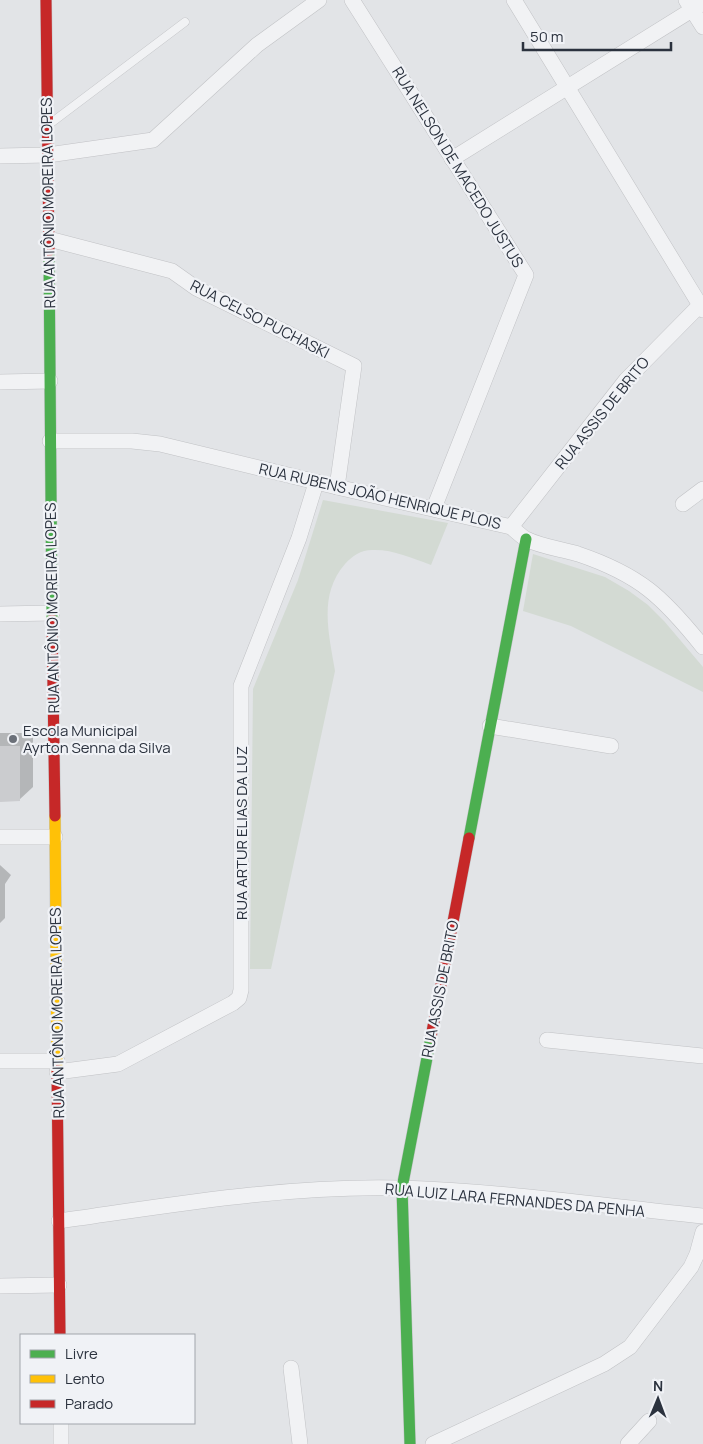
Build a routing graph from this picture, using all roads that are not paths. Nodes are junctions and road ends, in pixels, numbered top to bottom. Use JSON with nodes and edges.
{"nodes":[{"id":1,"x":46,"y":0,"type":"edge"},
{"id":2,"x":319,"y":0,"type":"edge"},
{"id":3,"x":352,"y":0,"type":"edge"},
{"id":4,"x":514,"y":0,"type":"edge"},
{"id":5,"x":693,"y":4,"type":"edge"},
{"id":6,"x":185,"y":22,"type":"dead end"},
{"id":7,"x":703,"y":27,"type":"edge"},
{"id":8,"x":567,"y":87,"type":"junction"},
{"id":9,"x":47,"y":126,"type":"junction"},
{"id":10,"x":48,"y":155,"type":"junction"},
{"id":11,"x":0,"y":156,"type":"edge"},
{"id":12,"x":452,"y":159,"type":"junction"},
{"id":13,"x":48,"y":239,"type":"junction"},
{"id":14,"x":702,"y":308,"type":"edge"},
{"id":15,"x":50,"y":381,"type":"junction"},
{"id":16,"x":0,"y":382,"type":"edge"},
{"id":17,"x":50,"y":441,"type":"junction"},
{"id":18,"x":316,"y":482,"type":"junction"},
{"id":19,"x":337,"y":488,"type":"junction"},
{"id":20,"x":703,"y":489,"type":"edge"},
{"id":21,"x":683,"y":504,"type":"dead end"},
{"id":22,"x":434,"y":508,"type":"junction"},
{"id":23,"x":511,"y":527,"type":"junction"},
{"id":24,"x":526,"y":539,"type":"junction"},
{"id":25,"x":52,"y":613,"type":"junction"},
{"id":26,"x":0,"y":614,"type":"edge"},
{"id":27,"x":703,"y":647,"type":"edge"},
{"id":28,"x":490,"y":726,"type":"junction"},
{"id":29,"x":611,"y":746,"type":"dead end"},
{"id":30,"x":0,"y":837,"type":"edge"},
{"id":31,"x":55,"y":837,"type":"junction"},
{"id":32,"x":547,"y":1040,"type":"dead end"},
{"id":33,"x":703,"y":1056,"type":"edge"},
{"id":34,"x":0,"y":1061,"type":"edge"},
{"id":35,"x":57,"y":1066,"type":"junction"},
{"id":36,"x":402,"y":1188,"type":"junction"},
{"id":37,"x":703,"y":1216,"type":"edge"},
{"id":38,"x":59,"y":1221,"type":"junction"},
{"id":39,"x":703,"y":1232,"type":"edge"},
{"id":40,"x":59,"y":1285,"type":"junction"},
{"id":41,"x":0,"y":1286,"type":"edge"},
{"id":42,"x":60,"y":1334,"type":"edge"},
{"id":43,"x":291,"y":1368,"type":"dead end"},
{"id":44,"x":649,"y":1421,"type":"dead end"},
{"id":45,"x":61,"y":1424,"type":"edge"},
{"id":46,"x":61,"y":1444,"type":"edge"},
{"id":47,"x":300,"y":1444,"type":"edge"},
{"id":48,"x":410,"y":1444,"type":"edge"},
{"id":49,"x":433,"y":1444,"type":"edge"},
{"id":50,"x":628,"y":1444,"type":"edge"}],
"edges":[{"from":1,"to":9,"type":"street","name":"RUA ANTÔNIO MOREIRA LOPES"},
{"from":2,"to":10,"type":"street"},
{"from":3,"to":12,"type":"street","name":"RUA NELSON DE MACEDO JUSTUS"},
{"from":4,"to":8,"type":"street"},
{"from":5,"to":7,"type":"street"},
{"from":5,"to":8,"type":"street"},
{"from":6,"to":9,"type":"lane"},
{"from":8,"to":12,"type":"street"},
{"from":8,"to":14,"type":"street"},
{"from":9,"to":10,"type":"street","name":"RUA ANTÔNIO MOREIRA LOPES"},
{"from":10,"to":11,"type":"street"},
{"from":10,"to":13,"type":"street","name":"RUA ANTÔNIO MOREIRA LOPES"},
{"from":12,"to":22,"type":"street","name":"RUA NELSON DE MACEDO JUSTUS"},
{"from":13,"to":15,"type":"street","name":"RUA ANTÔNIO MOREIRA LOPES"},
{"from":13,"to":19,"type":"street","name":"RUA CELSO PUCHASKI"},
{"from":14,"to":23,"type":"street","name":"RUA ASSIS DE BRITO"},
{"from":15,"to":16,"type":"street"},
{"from":15,"to":17,"type":"street","name":"RUA ANTÔNIO MOREIRA LOPES"},
{"from":17,"to":18,"type":"street","name":"RUA RUBENS JOÃO HENRIQUE PLOIS"},
{"from":17,"to":25,"type":"street","name":"RUA ANTÔNIO MOREIRA LOPES"},
{"from":18,"to":19,"type":"street","name":"RUA RUBENS JOÃO HENRIQUE PLOIS"},
{"from":18,"to":35,"type":"street","name":"RUA ARTUR ELIAS DA LUZ"},
{"from":19,"to":22,"type":"street","name":"RUA RUBENS JOÃO HENRIQUE PLOIS"},
{"from":20,"to":21,"type":"street"},
{"from":22,"to":23,"type":"street","name":"RUA RUBENS JOÃO HENRIQUE PLOIS"},
{"from":23,"to":24,"type":"street","name":"RUA RUBENS JOÃO HENRIQUE PLOIS"},
{"from":24,"to":27,"type":"street","name":"RUA RUBENS JOÃO HENRIQUE PLOIS"},
{"from":24,"to":28,"type":"street","name":"RUA ASSIS DE BRITO"},
{"from":25,"to":26,"type":"street"},
{"from":25,"to":31,"type":"street","name":"RUA ANTÔNIO MOREIRA LOPES"},
{"from":28,"to":29,"type":"street"},
{"from":28,"to":36,"type":"street","name":"RUA ASSIS DE BRITO"},
{"from":30,"to":31,"type":"street"},
{"from":31,"to":35,"type":"street","name":"RUA ANTÔNIO MOREIRA LOPES"},
{"from":32,"to":33,"type":"street"},
{"from":34,"to":35,"type":"street"},
{"from":35,"to":38,"type":"street","name":"RUA ANTÔNIO MOREIRA LOPES"},
{"from":36,"to":37,"type":"street","name":"RUA LUIZ LARA FERNANDES DA PENHA"},
{"from":36,"to":38,"type":"street","name":"RUA LUIZ LARA FERNANDES DA PENHA"},
{"from":36,"to":48,"type":"street","name":"RUA ASSIS DE BRITO"},
{"from":38,"to":40,"type":"street","name":"RUA ANTÔNIO MOREIRA LOPES"},
{"from":39,"to":49,"type":"street"},
{"from":40,"to":41,"type":"street"},
{"from":40,"to":42,"type":"street","name":"RUA ANTÔNIO MOREIRA LOPES"},
{"from":43,"to":47,"type":"street"},
{"from":44,"to":50,"type":"street"},
{"from":45,"to":46,"type":"street"}]}
